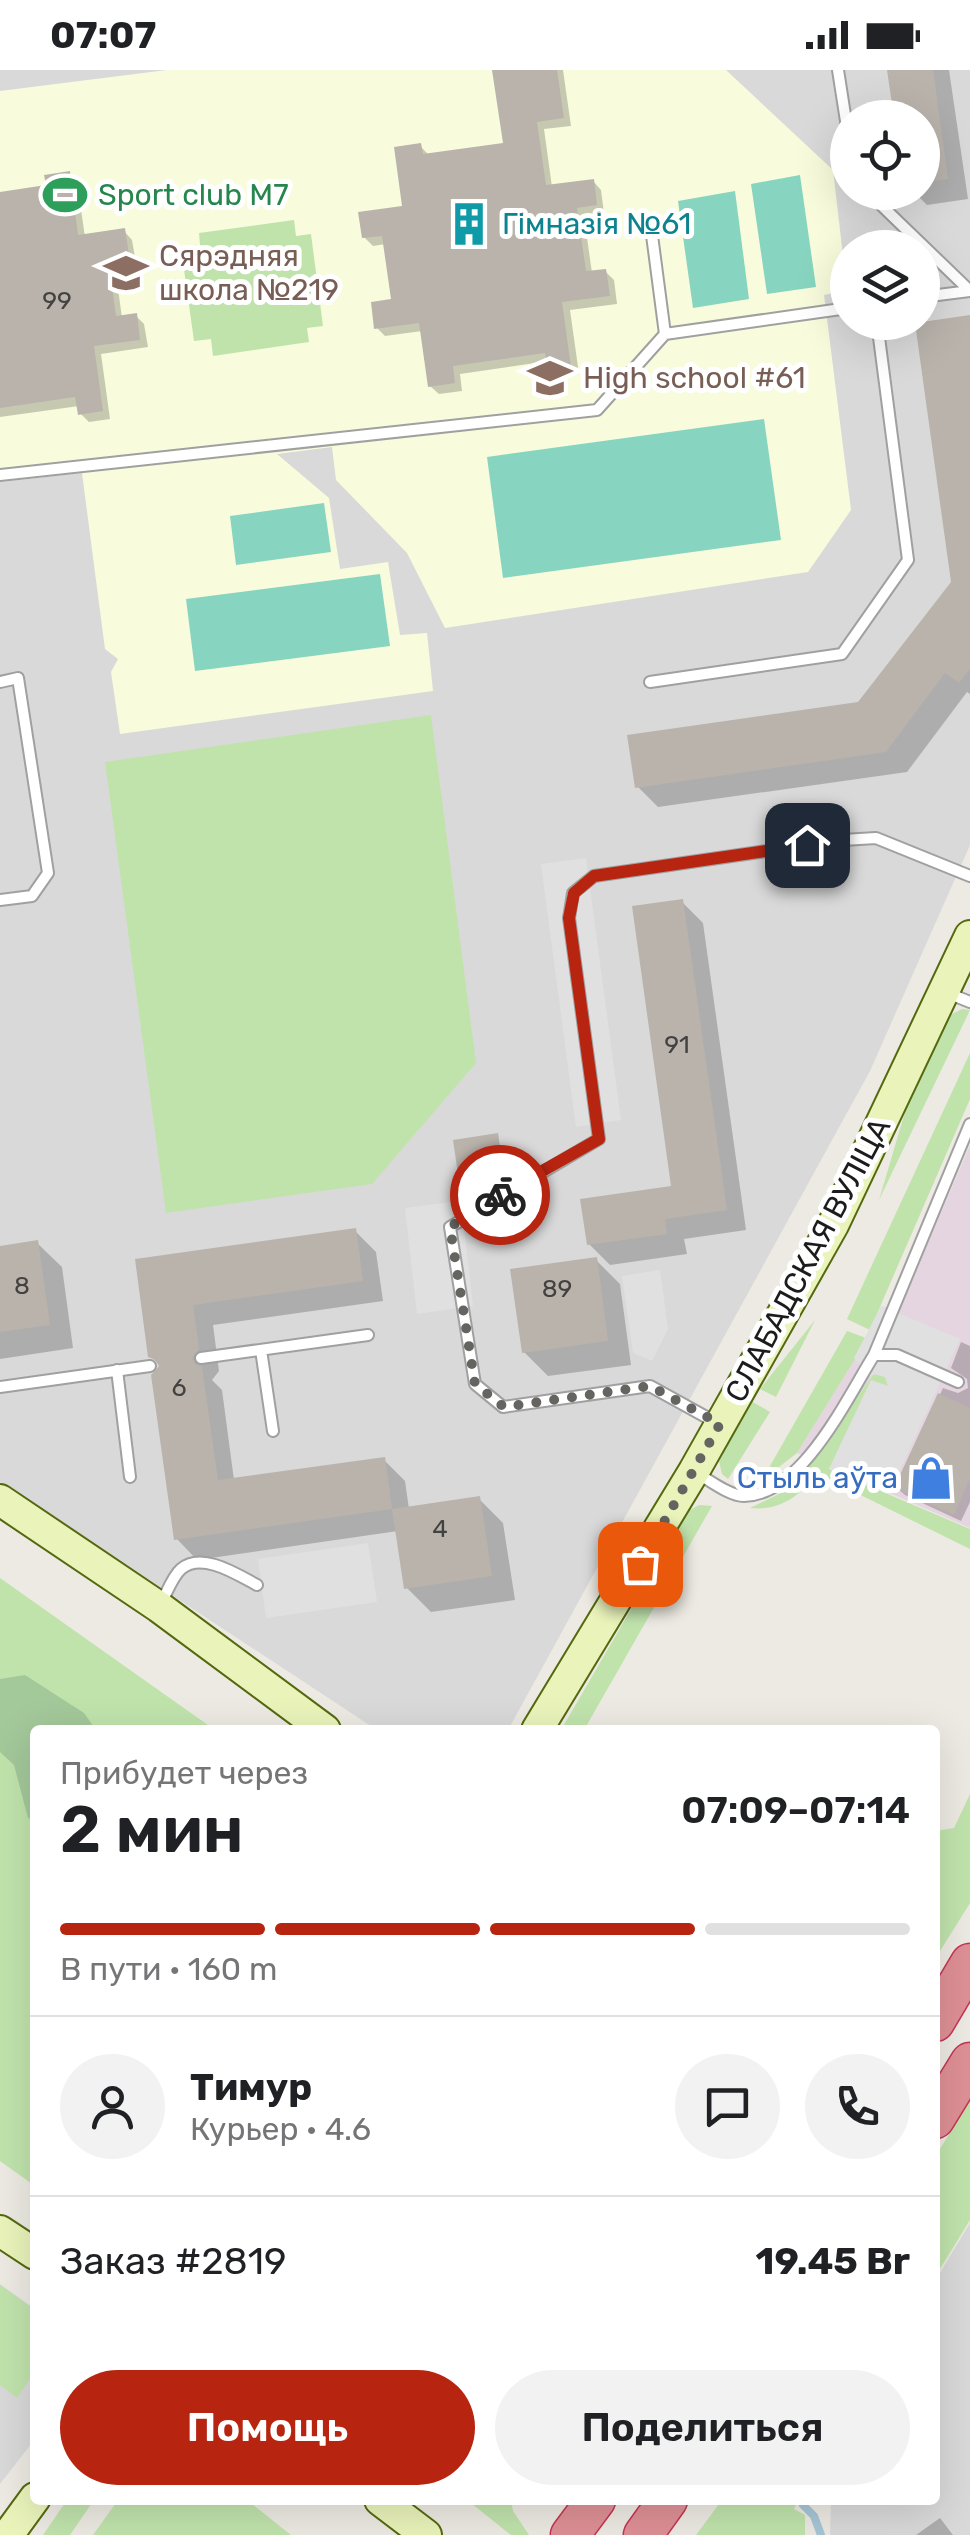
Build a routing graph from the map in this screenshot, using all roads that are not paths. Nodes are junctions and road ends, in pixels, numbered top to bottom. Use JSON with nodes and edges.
{"nodes":[{"id":1,"x":838,"y":70,"type":"edge"},
{"id":2,"x":843,"y":100,"type":"edge"},
{"id":3,"x":886,"y":210,"type":"edge"},
{"id":4,"x":650,"y":220,"type":"dead end"},
{"id":5,"x":970,"y":291,"type":"edge"},
{"id":6,"x":940,"y":295,"type":"edge"},
{"id":7,"x":830,"y":311,"type":"edge"},
{"id":8,"x":665,"y":334,"type":"junction"},
{"id":9,"x":879,"y":340,"type":"edge"},
{"id":10,"x":0,"y":475,"type":"edge"},
{"id":11,"x":0,"y":682,"type":"edge"},
{"id":12,"x":650,"y":682,"type":"dead end"},
{"id":13,"x":970,"y":876,"type":"edge"},
{"id":14,"x":0,"y":900,"type":"edge"},
{"id":15,"x":970,"y":936,"type":"edge"},
{"id":16,"x":957,"y":997,"type":"edge"},
{"id":17,"x":970,"y":1124,"type":"edge"},
{"id":18,"x":368,"y":1336,"type":"dead end"},
{"id":19,"x":261,"y":1350,"type":"junction"},
{"id":20,"x":874,"y":1355,"type":"junction"},
{"id":21,"x":200,"y":1358,"type":"dead end"},
{"id":22,"x":150,"y":1366,"type":"dead end"},
{"id":23,"x":117,"y":1370,"type":"junction"},
{"id":24,"x":958,"y":1382,"type":"dead end"},
{"id":25,"x":0,"y":1387,"type":"edge"},
{"id":26,"x":720,"y":1424,"type":"junction"},
{"id":27,"x":272,"y":1431,"type":"dead end"},
{"id":28,"x":694,"y":1472,"type":"junction"},
{"id":29,"x":130,"y":1477,"type":"dead end"},
{"id":30,"x":0,"y":1500,"type":"edge"},
{"id":31,"x":257,"y":1586,"type":"dead end"},
{"id":32,"x":159,"y":1607,"type":"junction"},
{"id":33,"x":317,"y":1725,"type":"edge"},
{"id":34,"x":540,"y":1725,"type":"edge"},
{"id":35,"x":970,"y":1963,"type":"edge"},
{"id":36,"x":940,"y":2014,"type":"edge"},
{"id":37,"x":970,"y":2062,"type":"edge"},
{"id":38,"x":940,"y":2111,"type":"edge"},
{"id":39,"x":0,"y":2230,"type":"edge"},
{"id":40,"x":30,"y":2251,"type":"edge"},
{"id":41,"x":30,"y":2505,"type":"edge"},
{"id":42,"x":387,"y":2505,"type":"edge"},
{"id":43,"x":664,"y":2505,"type":"edge"},
{"id":44,"x":10,"y":2534,"type":"edge"},
{"id":45,"x":426,"y":2535,"type":"edge"},
{"id":46,"x":643,"y":2535,"type":"edge"}],
"edges":[{"from":1,"to":2,"type":"lane"},
{"from":3,"to":5,"type":"lane"},
{"from":4,"to":8,"type":"lane"},
{"from":5,"to":6,"type":"lane"},
{"from":7,"to":8,"type":"lane"},
{"from":8,"to":10,"type":"lane"},
{"from":9,"to":12,"type":"lane"},
{"from":11,"to":14,"type":"lane"},
{"from":13,"to":26,"type":"lane"},
{"from":15,"to":16,"type":"main road","name":"СЛАБАДСКАЯ ВУЛІЦА"},
{"from":16,"to":26,"type":"main road","name":"СЛАБАДСКАЯ ВУЛІЦА"},
{"from":17,"to":20,"type":"lane"},
{"from":18,"to":19,"type":"lane"},
{"from":19,"to":21,"type":"lane"},
{"from":19,"to":27,"type":"lane"},
{"from":20,"to":24,"type":"lane"},
{"from":20,"to":28,"type":"lane"},
{"from":22,"to":23,"type":"lane"},
{"from":23,"to":25,"type":"lane"},
{"from":23,"to":29,"type":"lane"},
{"from":26,"to":28,"type":"main road","name":"СЛАБАДСКАЯ ВУЛІЦА"},
{"from":28,"to":34,"type":"main road","name":"СЛАБАДСКАЯ ВУЛІЦА"},
{"from":30,"to":32,"type":"main road"},
{"from":31,"to":32,"type":"lane"},
{"from":32,"to":33,"type":"main road"},
{"from":35,"to":36,"type":"highway"},
{"from":37,"to":38,"type":"highway"},
{"from":39,"to":40,"type":"main road"},
{"from":41,"to":44,"type":"main road"},
{"from":42,"to":45,"type":"main road"},
{"from":43,"to":46,"type":"highway"}]}
